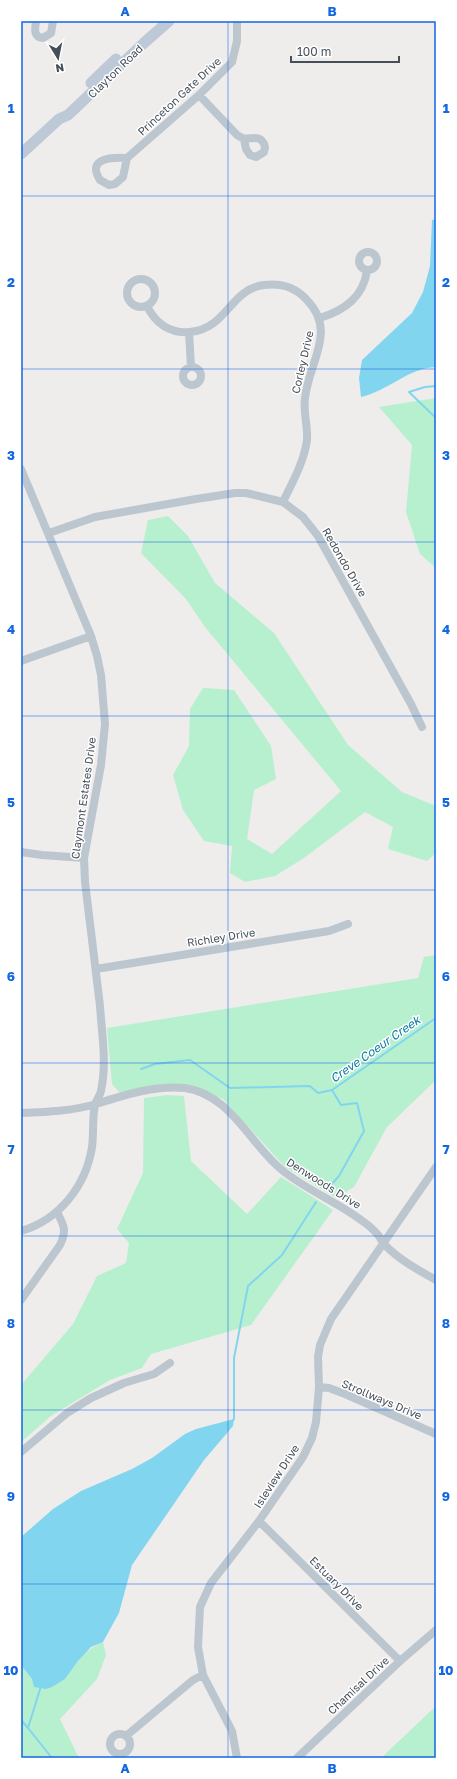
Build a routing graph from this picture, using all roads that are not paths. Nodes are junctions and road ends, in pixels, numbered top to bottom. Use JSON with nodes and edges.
{"nodes":[{"id":1,"x":36,"y":21,"type":"edge"},
{"id":2,"x":53,"y":21,"type":"edge"},
{"id":3,"x":158,"y":21,"type":"edge"},
{"id":4,"x":169,"y":21,"type":"edge"},
{"id":5,"x":237,"y":21,"type":"edge"},
{"id":6,"x":199,"y":95,"type":"junction"},
{"id":7,"x":59,"y":119,"type":"junction"},
{"id":8,"x":244,"y":139,"type":"dead end"},
{"id":9,"x":21,"y":154,"type":"edge"},
{"id":10,"x":127,"y":158,"type":"dead end"},
{"id":11,"x":367,"y":271,"type":"dead end"},
{"id":12,"x":146,"y":306,"type":"dead end"},
{"id":13,"x":320,"y":318,"type":"junction"},
{"id":14,"x":189,"y":332,"type":"junction"},
{"id":15,"x":191,"y":367,"type":"dead end"},
{"id":16,"x":21,"y":469,"type":"edge"},
{"id":17,"x":283,"y":502,"type":"junction"},
{"id":18,"x":49,"y":533,"type":"junction"},
{"id":19,"x":91,"y":636,"type":"junction"},
{"id":20,"x":21,"y":661,"type":"edge"},
{"id":21,"x":422,"y":727,"type":"dead end"},
{"id":22,"x":21,"y":852,"type":"edge"},
{"id":23,"x":84,"y":858,"type":"junction"},
{"id":24,"x":348,"y":924,"type":"dead end"},
{"id":25,"x":96,"y":969,"type":"junction"},
{"id":26,"x":95,"y":1104,"type":"junction"},
{"id":27,"x":21,"y":1113,"type":"edge"},
{"id":28,"x":436,"y":1167,"type":"edge"},
{"id":29,"x":57,"y":1212,"type":"junction"},
{"id":30,"x":21,"y":1230,"type":"edge"},
{"id":31,"x":384,"y":1243,"type":"junction"},
{"id":32,"x":436,"y":1280,"type":"edge"},
{"id":33,"x":21,"y":1300,"type":"edge"},
{"id":34,"x":170,"y":1363,"type":"dead end"},
{"id":35,"x":319,"y":1387,"type":"junction"},
{"id":36,"x":436,"y":1434,"type":"edge"},
{"id":37,"x":21,"y":1452,"type":"edge"},
{"id":38,"x":259,"y":1521,"type":"junction"},
{"id":39,"x":436,"y":1630,"type":"edge"},
{"id":40,"x":400,"y":1661,"type":"junction"},
{"id":41,"x":203,"y":1675,"type":"junction"},
{"id":42,"x":126,"y":1736,"type":"dead end"},
{"id":43,"x":237,"y":1758,"type":"edge"},
{"id":44,"x":297,"y":1758,"type":"edge"}],
"edges":[{"from":1,"to":2,"type":"street"},
{"from":3,"to":7,"type":"main road","name":"Clayton Road"},
{"from":4,"to":7,"type":"main road","name":"Clayton Road"},
{"from":5,"to":6,"type":"street","name":"Princeton Gate Drive"},
{"from":6,"to":8,"type":"street"},
{"from":6,"to":10,"type":"street","name":"Princeton Gate Drive"},
{"from":7,"to":9,"type":"main road","name":"Clayton Road"},
{"from":11,"to":13,"type":"street"},
{"from":12,"to":14,"type":"street","name":"Corley Drive"},
{"from":13,"to":14,"type":"street","name":"Corley Drive"},
{"from":13,"to":17,"type":"street","name":"Corley Drive"},
{"from":14,"to":15,"type":"street"},
{"from":16,"to":18,"type":"street","name":"Claymont Estates Drive"},
{"from":17,"to":18,"type":"street","name":"Redondo Drive"},
{"from":17,"to":21,"type":"street","name":"Redondo Drive"},
{"from":18,"to":19,"type":"street","name":"Claymont Estates Drive"},
{"from":19,"to":20,"type":"street"},
{"from":19,"to":23,"type":"street","name":"Claymont Estates Drive"},
{"from":22,"to":23,"type":"street"},
{"from":23,"to":25,"type":"street","name":"Claymont Estates Drive"},
{"from":24,"to":25,"type":"street","name":"Richley Drive"},
{"from":25,"to":26,"type":"street","name":"Claymont Estates Drive"},
{"from":26,"to":27,"type":"street","name":"Denwoods Drive"},
{"from":26,"to":29,"type":"street","name":"Claymont Estates Drive"},
{"from":26,"to":31,"type":"street","name":"Denwoods Drive"},
{"from":28,"to":31,"type":"street","name":"Isleview Drive"},
{"from":29,"to":30,"type":"street","name":"Claymont Estates Drive"},
{"from":29,"to":33,"type":"street"},
{"from":31,"to":32,"type":"street","name":"Denwoods Drive"},
{"from":31,"to":35,"type":"street","name":"Isleview Drive"},
{"from":34,"to":37,"type":"street"},
{"from":35,"to":36,"type":"street","name":"Strollways Drive"},
{"from":35,"to":38,"type":"street","name":"Isleview Drive"},
{"from":38,"to":40,"type":"street","name":"Estuary Drive"},
{"from":38,"to":41,"type":"street","name":"Isleview Drive"},
{"from":39,"to":40,"type":"street","name":"Chamisal Drive"},
{"from":40,"to":44,"type":"street","name":"Chamisal Drive"},
{"from":41,"to":42,"type":"street"},
{"from":41,"to":43,"type":"street","name":"Isleview Drive"}]}
